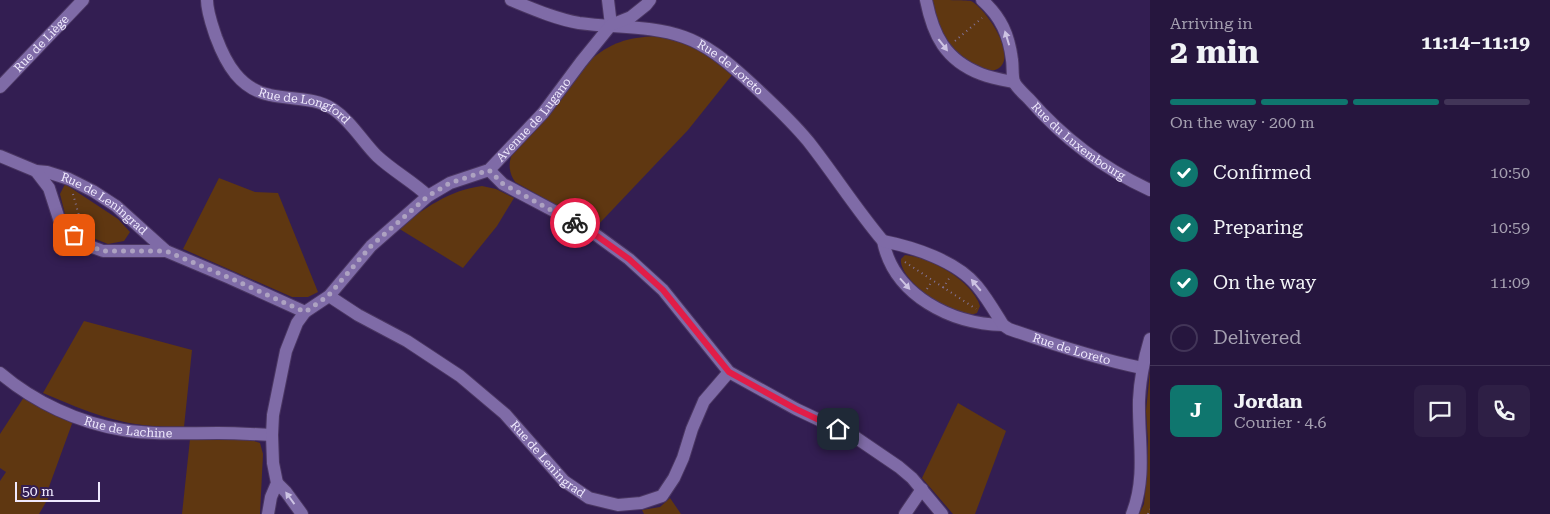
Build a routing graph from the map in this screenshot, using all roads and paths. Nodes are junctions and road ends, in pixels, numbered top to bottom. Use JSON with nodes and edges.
{"nodes":[{"id":1,"x":83,"y":0,"type":"edge"},
{"id":2,"x":207,"y":0,"type":"edge"},
{"id":3,"x":511,"y":0,"type":"edge"},
{"id":4,"x":608,"y":0,"type":"edge"},
{"id":5,"x":650,"y":0,"type":"edge"},
{"id":6,"x":926,"y":0,"type":"edge"},
{"id":7,"x":982,"y":0,"type":"edge"},
{"id":8,"x":987,"y":14,"type":"dead end"},
{"id":9,"x":610,"y":25,"type":"junction"},
{"id":10,"x":958,"y":40,"type":"dead end"},
{"id":11,"x":1014,"y":82,"type":"junction"},
{"id":12,"x":0,"y":87,"type":"edge"},
{"id":13,"x":0,"y":156,"type":"edge"},
{"id":14,"x":489,"y":170,"type":"junction"},
{"id":15,"x":36,"y":171,"type":"junction"},
{"id":16,"x":69,"y":179,"type":"junction"},
{"id":17,"x":1150,"y":190,"type":"edge"},
{"id":18,"x":428,"y":196,"type":"junction"},
{"id":19,"x":883,"y":242,"type":"junction"},
{"id":20,"x":87,"y":245,"type":"junction"},
{"id":21,"x":166,"y":251,"type":"junction"},
{"id":22,"x":901,"y":259,"type":"dead end"},
{"id":23,"x":952,"y":274,"type":"dead end"},
{"id":24,"x":932,"y":281,"type":"junction"},
{"id":25,"x":943,"y":288,"type":"junction"},
{"id":26,"x":924,"y":293,"type":"dead end"},
{"id":27,"x":328,"y":296,"type":"junction"},
{"id":28,"x":979,"y":311,"type":"dead end"},
{"id":29,"x":305,"y":312,"type":"junction"},
{"id":30,"x":1003,"y":326,"type":"junction"},
{"id":31,"x":1150,"y":339,"type":"edge"},
{"id":32,"x":1142,"y":368,"type":"junction"},
{"id":33,"x":729,"y":372,"type":"junction"},
{"id":34,"x":0,"y":373,"type":"edge"},
{"id":35,"x":272,"y":435,"type":"junction"},
{"id":36,"x":277,"y":483,"type":"junction"},
{"id":37,"x":922,"y":489,"type":"junction"},
{"id":38,"x":1150,"y":508,"type":"edge"},
{"id":39,"x":268,"y":514,"type":"edge"},
{"id":40,"x":302,"y":514,"type":"edge"},
{"id":41,"x":905,"y":514,"type":"edge"},
{"id":42,"x":942,"y":514,"type":"edge"},
{"id":43,"x":1132,"y":514,"type":"edge"},
{"id":44,"x":1148,"y":514,"type":"edge"}],
"edges":[{"from":1,"to":12,"type":"street","name":"Rue de Liège"},
{"from":2,"to":18,"type":"street","name":"Rue de Longford"},
{"from":3,"to":9,"type":"street","name":"Rue de Loreto"},
{"from":4,"to":9,"type":"street"},
{"from":5,"to":9,"type":"street","name":"Avenue de Lugano"},
{"from":6,"to":11,"type":"street","one_way":true},
{"from":11,"to":7,"type":"street","one_way":true},
{"from":8,"to":10,"type":"path"},
{"from":9,"to":14,"type":"street","name":"Avenue de Lugano"},
{"from":9,"to":19,"type":"street","name":"Rue de Loreto"},
{"from":11,"to":17,"type":"street","name":"Rue du Luxembourg"},
{"from":13,"to":15,"type":"street","name":"Rue de Leningrad"},
{"from":14,"to":18,"type":"street","name":"Avenue de Lugano"},
{"from":14,"to":33,"type":"street"},
{"from":15,"to":16,"type":"street","name":"Rue de Leningrad"},
{"from":15,"to":20,"type":"street","name":"Rue de Leningrad"},
{"from":16,"to":20,"type":"path"},
{"from":16,"to":21,"type":"street","name":"Rue de Leningrad"},
{"from":18,"to":27,"type":"street","name":"Avenue de Lugano"},
{"from":30,"to":19,"type":"street","one_way":true},
{"from":19,"to":30,"type":"street","name":"Rue de Loreto","one_way":true},
{"from":20,"to":21,"type":"street","name":"Rue de Leningrad"},
{"from":21,"to":29,"type":"street","name":"Rue de Leningrad"},
{"from":22,"to":24,"type":"path"},
{"from":23,"to":25,"type":"path"},
{"from":24,"to":25,"type":"path"},
{"from":24,"to":26,"type":"path"},
{"from":25,"to":28,"type":"path"},
{"from":27,"to":29,"type":"street","name":"Avenue de Lugano"},
{"from":27,"to":33,"type":"street","name":"Rue de Leningrad"},
{"from":29,"to":35,"type":"street","name":"Avenue de Lugano"},
{"from":30,"to":32,"type":"street","name":"Rue de Loreto"},
{"from":31,"to":32,"type":"street"},
{"from":32,"to":43,"type":"street"},
{"from":33,"to":37,"type":"street"},
{"from":34,"to":35,"type":"street","name":"Rue de Lachine"},
{"from":35,"to":36,"type":"street","name":"Avenue de Lugano"},
{"from":36,"to":39,"type":"street","name":"Avenue de Lugano"},
{"from":40,"to":36,"type":"street","one_way":true},
{"from":37,"to":41,"type":"street"},
{"from":37,"to":42,"type":"street"},
{"from":38,"to":44,"type":"path"}]}
